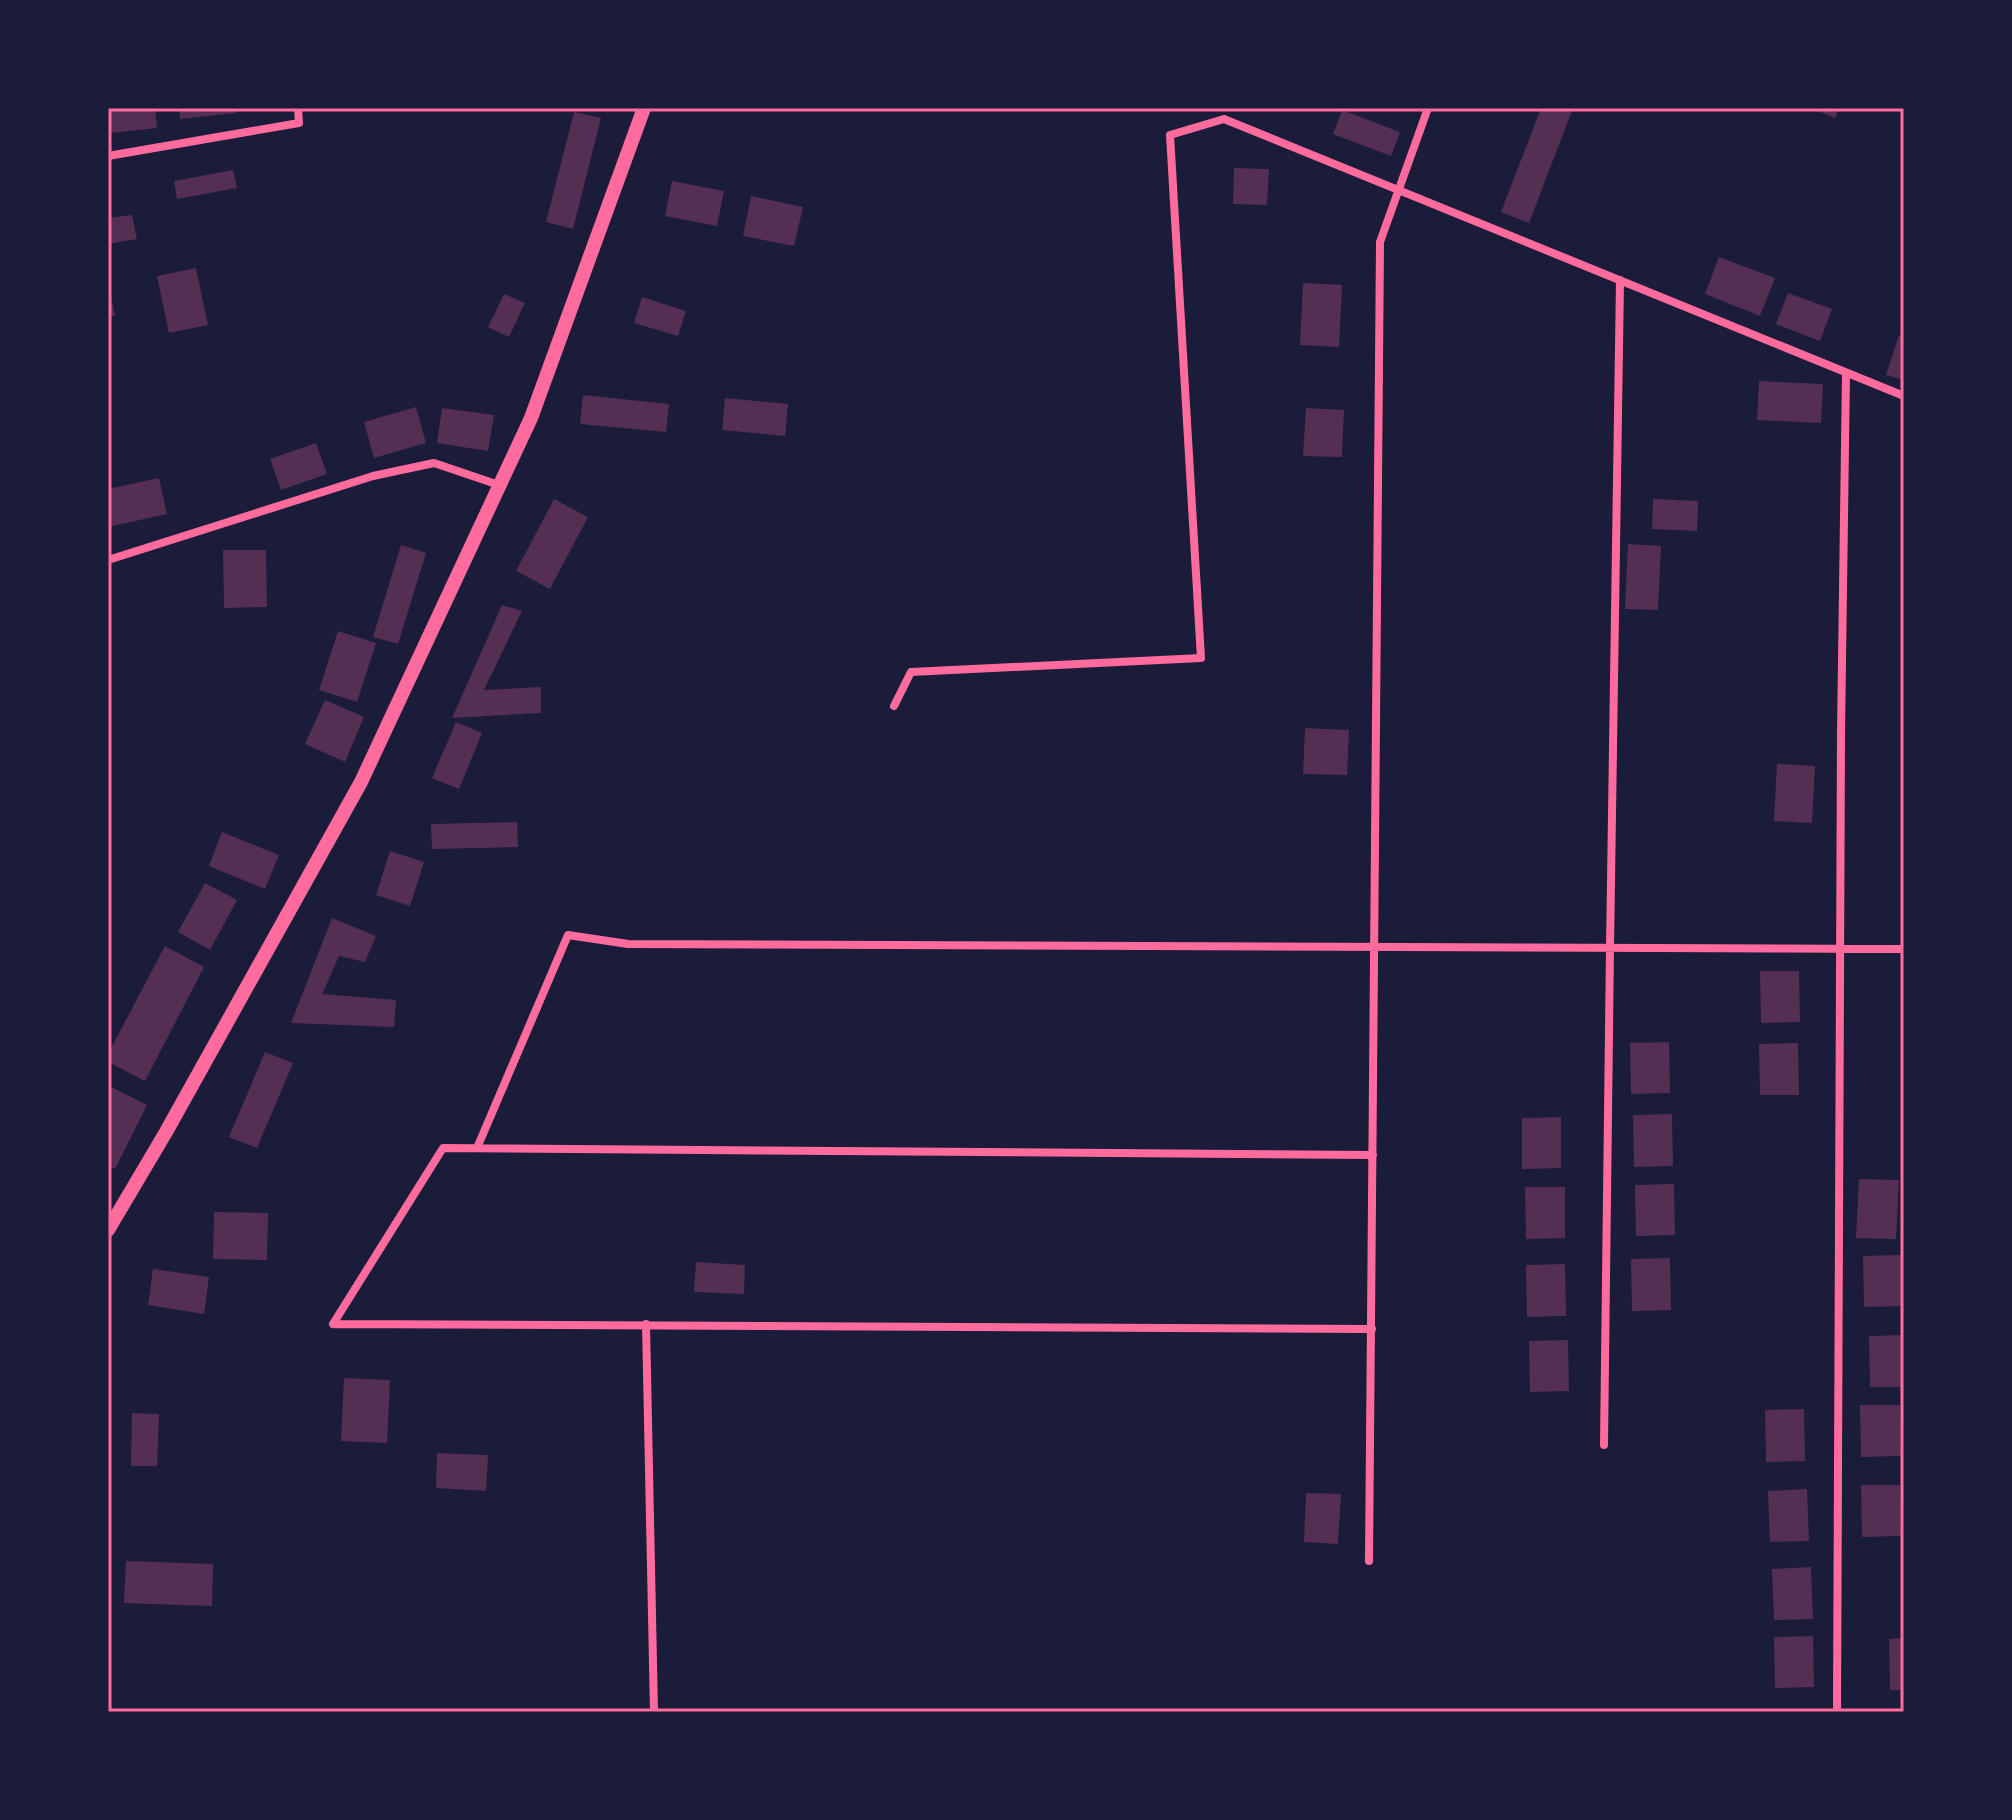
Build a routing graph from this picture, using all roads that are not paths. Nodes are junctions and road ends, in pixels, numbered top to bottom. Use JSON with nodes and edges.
{"nodes":[{"id":1,"x":298,"y":108,"type":"edge"},
{"id":2,"x":644,"y":108,"type":"edge"},
{"id":3,"x":1428,"y":108,"type":"edge"},
{"id":4,"x":108,"y":156,"type":"edge"},
{"id":5,"x":1399,"y":190,"type":"junction"},
{"id":6,"x":1620,"y":280,"type":"junction"},
{"id":7,"x":1846,"y":373,"type":"junction"},
{"id":8,"x":1904,"y":396,"type":"edge"},
{"id":9,"x":499,"y":485,"type":"junction"},
{"id":10,"x":108,"y":560,"type":"edge"},
{"id":11,"x":894,"y":706,"type":"dead end"},
{"id":12,"x":1374,"y":947,"type":"junction"},
{"id":13,"x":1610,"y":948,"type":"junction"},
{"id":14,"x":1840,"y":949,"type":"junction"},
{"id":15,"x":1904,"y":949,"type":"edge"},
{"id":16,"x":477,"y":1148,"type":"junction"},
{"id":17,"x":1373,"y":1155,"type":"junction"},
{"id":18,"x":108,"y":1230,"type":"edge"},
{"id":19,"x":646,"y":1324,"type":"junction"},
{"id":20,"x":1372,"y":1329,"type":"junction"},
{"id":21,"x":1604,"y":1445,"type":"dead end"},
{"id":22,"x":1369,"y":1561,"type":"dead end"},
{"id":23,"x":654,"y":1712,"type":"edge"},
{"id":24,"x":1837,"y":1712,"type":"edge"}],
"edges":[{"from":1,"to":4,"type":"street"},
{"from":2,"to":9,"type":"street"},
{"from":3,"to":5,"type":"street"},
{"from":5,"to":6,"type":"street"},
{"from":5,"to":11,"type":"street"},
{"from":5,"to":12,"type":"street"},
{"from":6,"to":7,"type":"street"},
{"from":6,"to":13,"type":"street"},
{"from":7,"to":8,"type":"street"},
{"from":7,"to":14,"type":"street"},
{"from":9,"to":10,"type":"street"},
{"from":9,"to":18,"type":"street"},
{"from":12,"to":13,"type":"street"},
{"from":12,"to":16,"type":"street"},
{"from":12,"to":17,"type":"street"},
{"from":13,"to":14,"type":"street"},
{"from":13,"to":21,"type":"street"},
{"from":14,"to":15,"type":"street"},
{"from":14,"to":24,"type":"street"},
{"from":16,"to":17,"type":"street"},
{"from":16,"to":19,"type":"street"},
{"from":17,"to":20,"type":"street"},
{"from":19,"to":20,"type":"street"},
{"from":19,"to":23,"type":"street"},
{"from":20,"to":22,"type":"street"}]}
